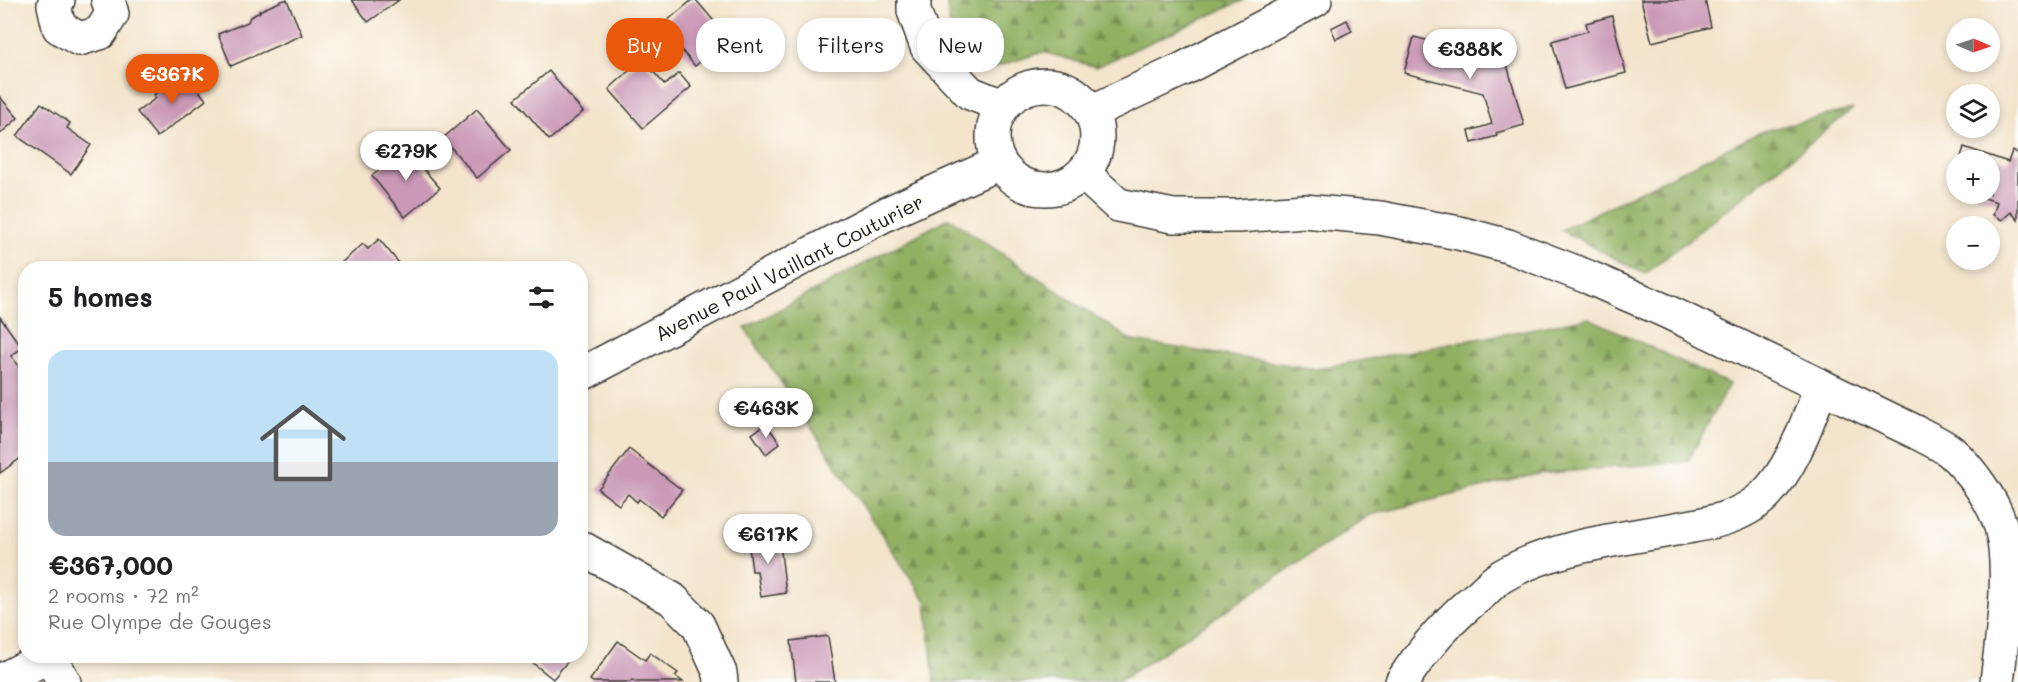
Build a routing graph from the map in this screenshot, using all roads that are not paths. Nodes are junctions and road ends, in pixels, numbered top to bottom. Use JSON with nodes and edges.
{"nodes":[{"id":1,"x":57,"y":0,"type":"edge"},
{"id":2,"x":109,"y":0,"type":"edge"},
{"id":3,"x":914,"y":0,"type":"edge"},
{"id":4,"x":1315,"y":0,"type":"edge"},
{"id":5,"x":1003,"y":106,"type":"junction"},
{"id":6,"x":1091,"y":112,"type":"junction"},
{"id":7,"x":999,"y":163,"type":"junction"},
{"id":8,"x":1083,"y":173,"type":"junction"},
{"id":9,"x":588,"y":371,"type":"edge"},
{"id":10,"x":1821,"y":387,"type":"junction"},
{"id":11,"x":2010,"y":523,"type":"edge"},
{"id":12,"x":588,"y":552,"type":"edge"},
{"id":13,"x":23,"y":663,"type":"edge"},
{"id":14,"x":53,"y":663,"type":"edge"},
{"id":15,"x":4,"y":668,"type":"edge"},
{"id":16,"x":64,"y":682,"type":"edge"},
{"id":17,"x":721,"y":682,"type":"edge"},
{"id":18,"x":1402,"y":682,"type":"edge"},
{"id":19,"x":1997,"y":682,"type":"edge"}],
"edges":[{"from":1,"to":2,"type":"street"},
{"from":3,"to":5,"type":"street"},
{"from":4,"to":6,"type":"street"},
{"from":5,"to":6,"type":"street"},
{"from":5,"to":7,"type":"street"},
{"from":6,"to":8,"type":"street"},
{"from":7,"to":8,"type":"street"},
{"from":7,"to":9,"type":"street","name":"Avenue Paul Vaillant Couturier"},
{"from":8,"to":10,"type":"street"},
{"from":10,"to":11,"type":"street"},
{"from":10,"to":18,"type":"street"},
{"from":11,"to":19,"type":"street"},
{"from":12,"to":17,"type":"street"},
{"from":13,"to":15,"type":"street"},
{"from":14,"to":16,"type":"street"}]}
